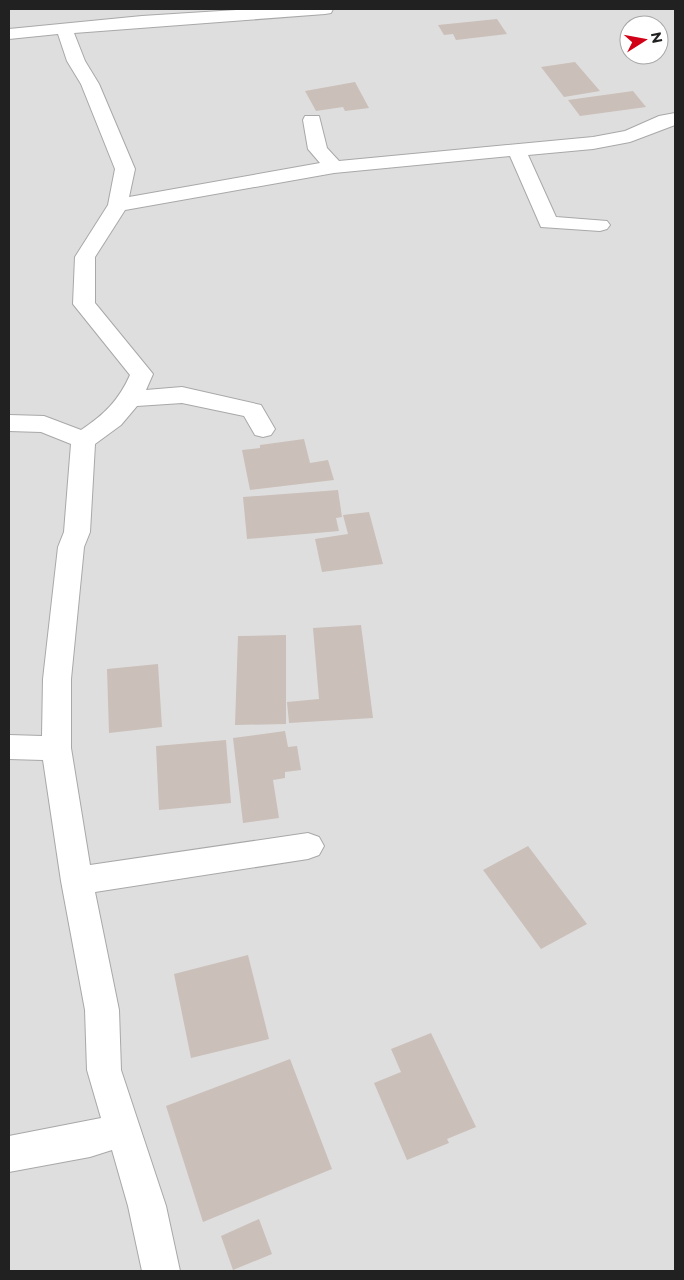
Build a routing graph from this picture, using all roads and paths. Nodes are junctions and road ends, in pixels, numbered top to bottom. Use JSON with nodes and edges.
{"nodes":[{"id":1,"x":325,"y":9,"type":"edge"},
{"id":2,"x":65,"y":30,"type":"junction"},
{"id":3,"x":9,"y":34,"type":"edge"},
{"id":4,"x":675,"y":119,"type":"edge"},
{"id":5,"x":312,"y":120,"type":"dead end"},
{"id":6,"x":517,"y":151,"type":"junction"},
{"id":7,"x":334,"y":168,"type":"junction"},
{"id":8,"x":118,"y":205,"type":"junction"},
{"id":9,"x":600,"y":225,"type":"dead end"},
{"id":10,"x":132,"y":399,"type":"junction"},
{"id":11,"x":9,"y":423,"type":"edge"},
{"id":12,"x":263,"y":429,"type":"dead end"},
{"id":13,"x":83,"y":440,"type":"junction"},
{"id":14,"x":9,"y":747,"type":"edge"},
{"id":15,"x":56,"y":748,"type":"junction"},
{"id":16,"x":308,"y":846,"type":"dead end"},
{"id":17,"x":77,"y":881,"type":"junction"},
{"id":18,"x":123,"y":1129,"type":"junction"},
{"id":19,"x":9,"y":1154,"type":"edge"},
{"id":20,"x":161,"y":1271,"type":"edge"}],
"edges":[{"from":1,"to":2,"type":"street"},
{"from":2,"to":3,"type":"street"},
{"from":2,"to":8,"type":"street"},
{"from":4,"to":6,"type":"street"},
{"from":5,"to":7,"type":"street"},
{"from":6,"to":7,"type":"street"},
{"from":6,"to":9,"type":"street"},
{"from":7,"to":8,"type":"street"},
{"from":8,"to":10,"type":"street"},
{"from":10,"to":12,"type":"street"},
{"from":10,"to":13,"type":"street"},
{"from":11,"to":13,"type":"street"},
{"from":13,"to":15,"type":"street"},
{"from":14,"to":15,"type":"street"},
{"from":15,"to":17,"type":"street"},
{"from":16,"to":17,"type":"street"},
{"from":17,"to":18,"type":"street"},
{"from":18,"to":19,"type":"street"},
{"from":18,"to":20,"type":"street"}]}
